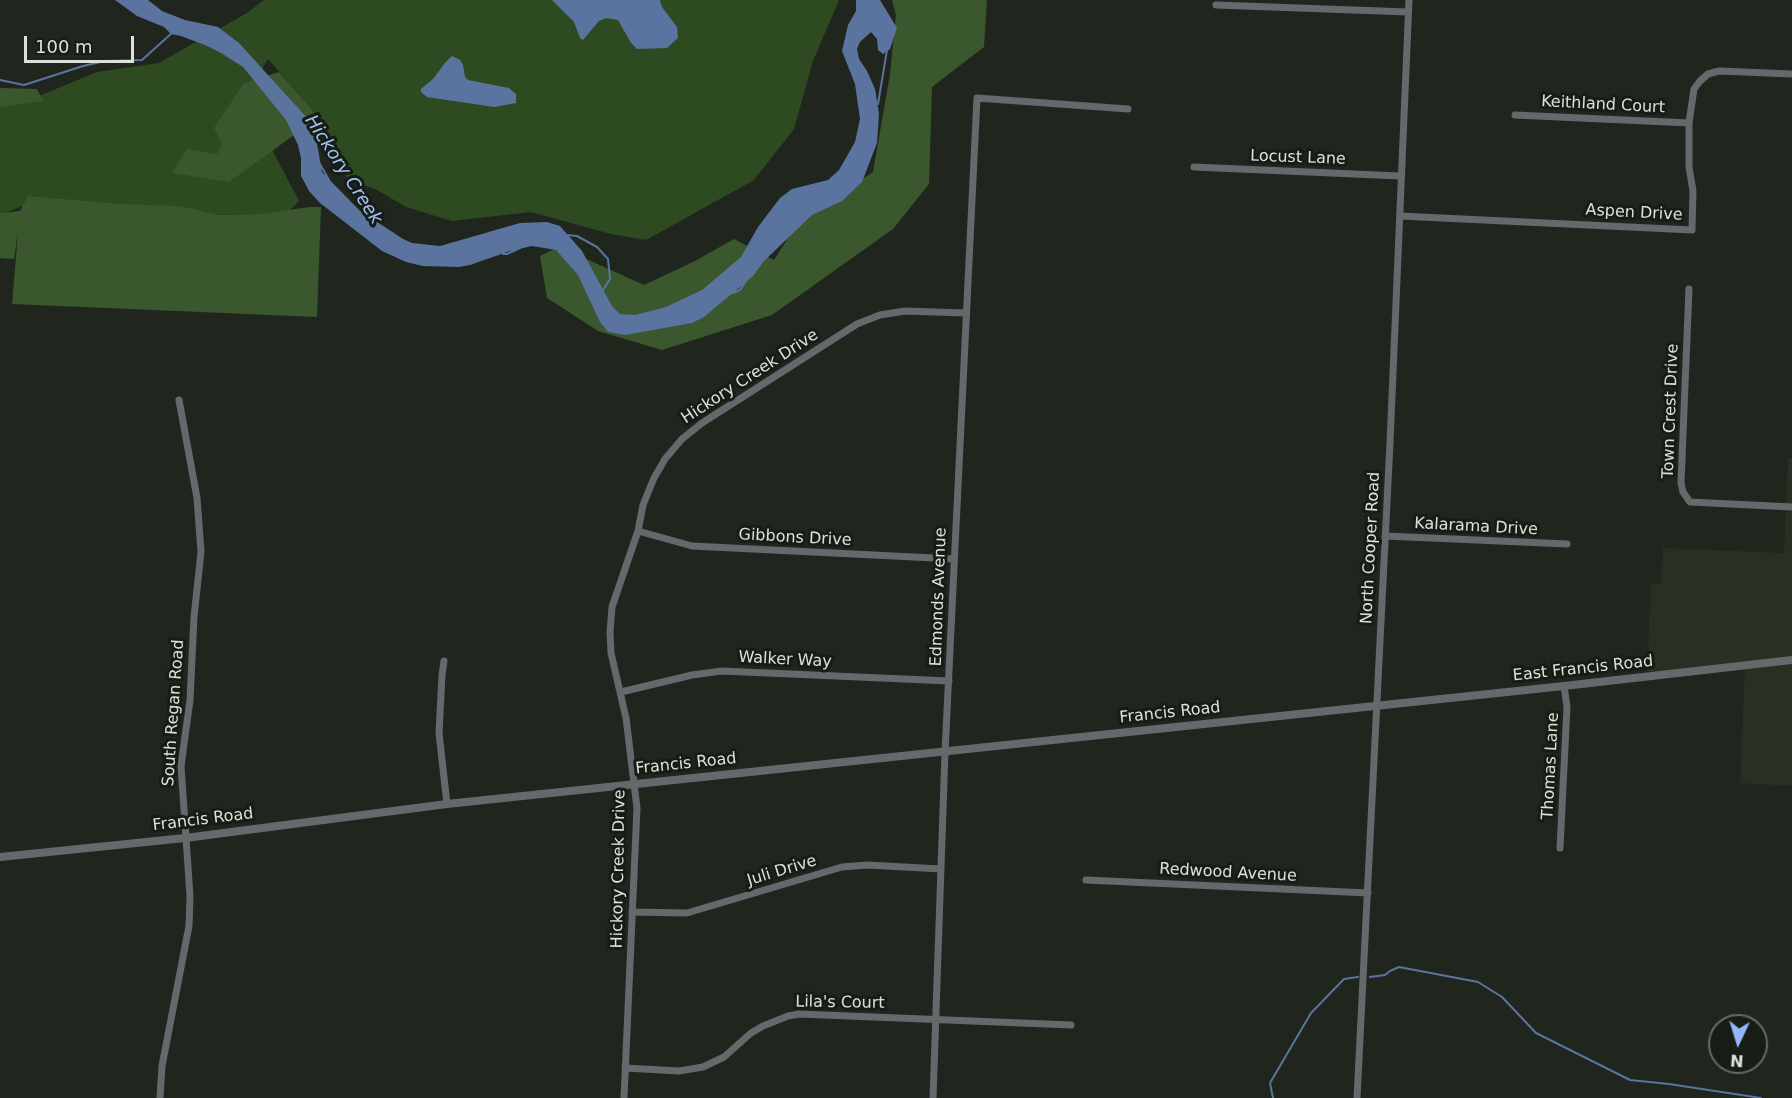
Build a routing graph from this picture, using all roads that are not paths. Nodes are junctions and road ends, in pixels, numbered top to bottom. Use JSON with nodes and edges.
{"nodes":[{"id":1,"x":1409,"y":0,"type":"edge"},
{"id":2,"x":1216,"y":4,"type":"dead end"},
{"id":3,"x":1408,"y":12,"type":"junction"},
{"id":4,"x":1792,"y":74,"type":"edge"},
{"id":5,"x":1128,"y":109,"type":"dead end"},
{"id":6,"x":1515,"y":115,"type":"dead end"},
{"id":7,"x":1689,"y":123,"type":"junction"},
{"id":8,"x":1194,"y":167,"type":"dead end"},
{"id":9,"x":1400,"y":176,"type":"junction"},
{"id":10,"x":1400,"y":216,"type":"junction"},
{"id":11,"x":1689,"y":289,"type":"dead end"},
{"id":12,"x":966,"y":313,"type":"junction"},
{"id":13,"x":179,"y":400,"type":"dead end"},
{"id":14,"x":1792,"y":507,"type":"edge"},
{"id":15,"x":638,"y":531,"type":"junction"},
{"id":16,"x":1385,"y":536,"type":"junction"},
{"id":17,"x":1567,"y":544,"type":"dead end"},
{"id":18,"x":954,"y":559,"type":"junction"},
{"id":19,"x":1792,"y":660,"type":"edge"},
{"id":20,"x":444,"y":661,"type":"dead end"},
{"id":21,"x":949,"y":681,"type":"junction"},
{"id":22,"x":1564,"y":686,"type":"junction"},
{"id":23,"x":621,"y":692,"type":"junction"},
{"id":24,"x":1376,"y":706,"type":"junction"},
{"id":25,"x":945,"y":752,"type":"junction"},
{"id":26,"x":635,"y":785,"type":"junction"},
{"id":27,"x":447,"y":804,"type":"junction"},
{"id":28,"x":185,"y":838,"type":"junction"},
{"id":29,"x":1560,"y":848,"type":"dead end"},
{"id":30,"x":0,"y":857,"type":"edge"},
{"id":31,"x":941,"y":870,"type":"junction"},
{"id":32,"x":1086,"y":880,"type":"dead end"},
{"id":33,"x":1368,"y":893,"type":"junction"},
{"id":34,"x":632,"y":912,"type":"junction"},
{"id":35,"x":936,"y":1019,"type":"junction"},
{"id":36,"x":1071,"y":1025,"type":"dead end"},
{"id":37,"x":625,"y":1068,"type":"junction"},
{"id":38,"x":160,"y":1098,"type":"edge"},
{"id":39,"x":624,"y":1098,"type":"edge"},
{"id":40,"x":933,"y":1098,"type":"edge"},
{"id":41,"x":1357,"y":1098,"type":"edge"}],
"edges":[{"from":1,"to":3,"type":"street","name":"North Cooper Road"},
{"from":2,"to":3,"type":"street"},
{"from":3,"to":9,"type":"street","name":"North Cooper Road"},
{"from":4,"to":7,"type":"street","name":"Aspen Drive"},
{"from":5,"to":12,"type":"street","name":"Edmonds Avenue"},
{"from":6,"to":7,"type":"street","name":"Keithland Court"},
{"from":7,"to":10,"type":"street","name":"Aspen Drive"},
{"from":8,"to":9,"type":"street","name":"Locust Lane"},
{"from":9,"to":10,"type":"street","name":"North Cooper Road"},
{"from":10,"to":16,"type":"street","name":"North Cooper Road"},
{"from":11,"to":14,"type":"street","name":"Town Crest Drive"},
{"from":12,"to":15,"type":"street","name":"Hickory Creek Drive"},
{"from":12,"to":18,"type":"street","name":"Edmonds Avenue"},
{"from":13,"to":28,"type":"street","name":"South Regan Road"},
{"from":15,"to":18,"type":"street","name":"Gibbons Drive"},
{"from":15,"to":23,"type":"street","name":"Hickory Creek Drive"},
{"from":16,"to":17,"type":"street","name":"Kalarama Drive"},
{"from":16,"to":24,"type":"street","name":"North Cooper Road"},
{"from":18,"to":21,"type":"street","name":"Edmonds Avenue"},
{"from":19,"to":22,"type":"street","name":"East Francis Road"},
{"from":20,"to":27,"type":"street"},
{"from":21,"to":23,"type":"street","name":"Walker Way"},
{"from":21,"to":25,"type":"street","name":"Edmonds Avenue"},
{"from":22,"to":24,"type":"street","name":"East Francis Road"},
{"from":22,"to":29,"type":"street","name":"Thomas Lane"},
{"from":23,"to":26,"type":"street","name":"Hickory Creek Drive"},
{"from":24,"to":25,"type":"street","name":"Francis Road"},
{"from":24,"to":33,"type":"street","name":"North Cooper Road"},
{"from":25,"to":26,"type":"street","name":"Francis Road"},
{"from":25,"to":31,"type":"street","name":"Edmonds Avenue"},
{"from":26,"to":27,"type":"street","name":"Francis Road"},
{"from":26,"to":34,"type":"street","name":"Hickory Creek Drive"},
{"from":27,"to":28,"type":"street","name":"Francis Road"},
{"from":28,"to":30,"type":"street","name":"Francis Road"},
{"from":28,"to":38,"type":"street","name":"South Regan Road"},
{"from":31,"to":34,"type":"street","name":"Juli Drive"},
{"from":31,"to":35,"type":"street","name":"Edmonds Avenue"},
{"from":32,"to":33,"type":"street","name":"Redwood Avenue"},
{"from":33,"to":41,"type":"street","name":"North Cooper Road"},
{"from":34,"to":37,"type":"street","name":"Hickory Creek Drive"},
{"from":35,"to":36,"type":"street","name":"Lila's Court"},
{"from":35,"to":37,"type":"street","name":"Lila's Court"},
{"from":35,"to":40,"type":"street","name":"Edmonds Avenue"},
{"from":37,"to":39,"type":"street","name":"Hickory Creek Drive"}]}
